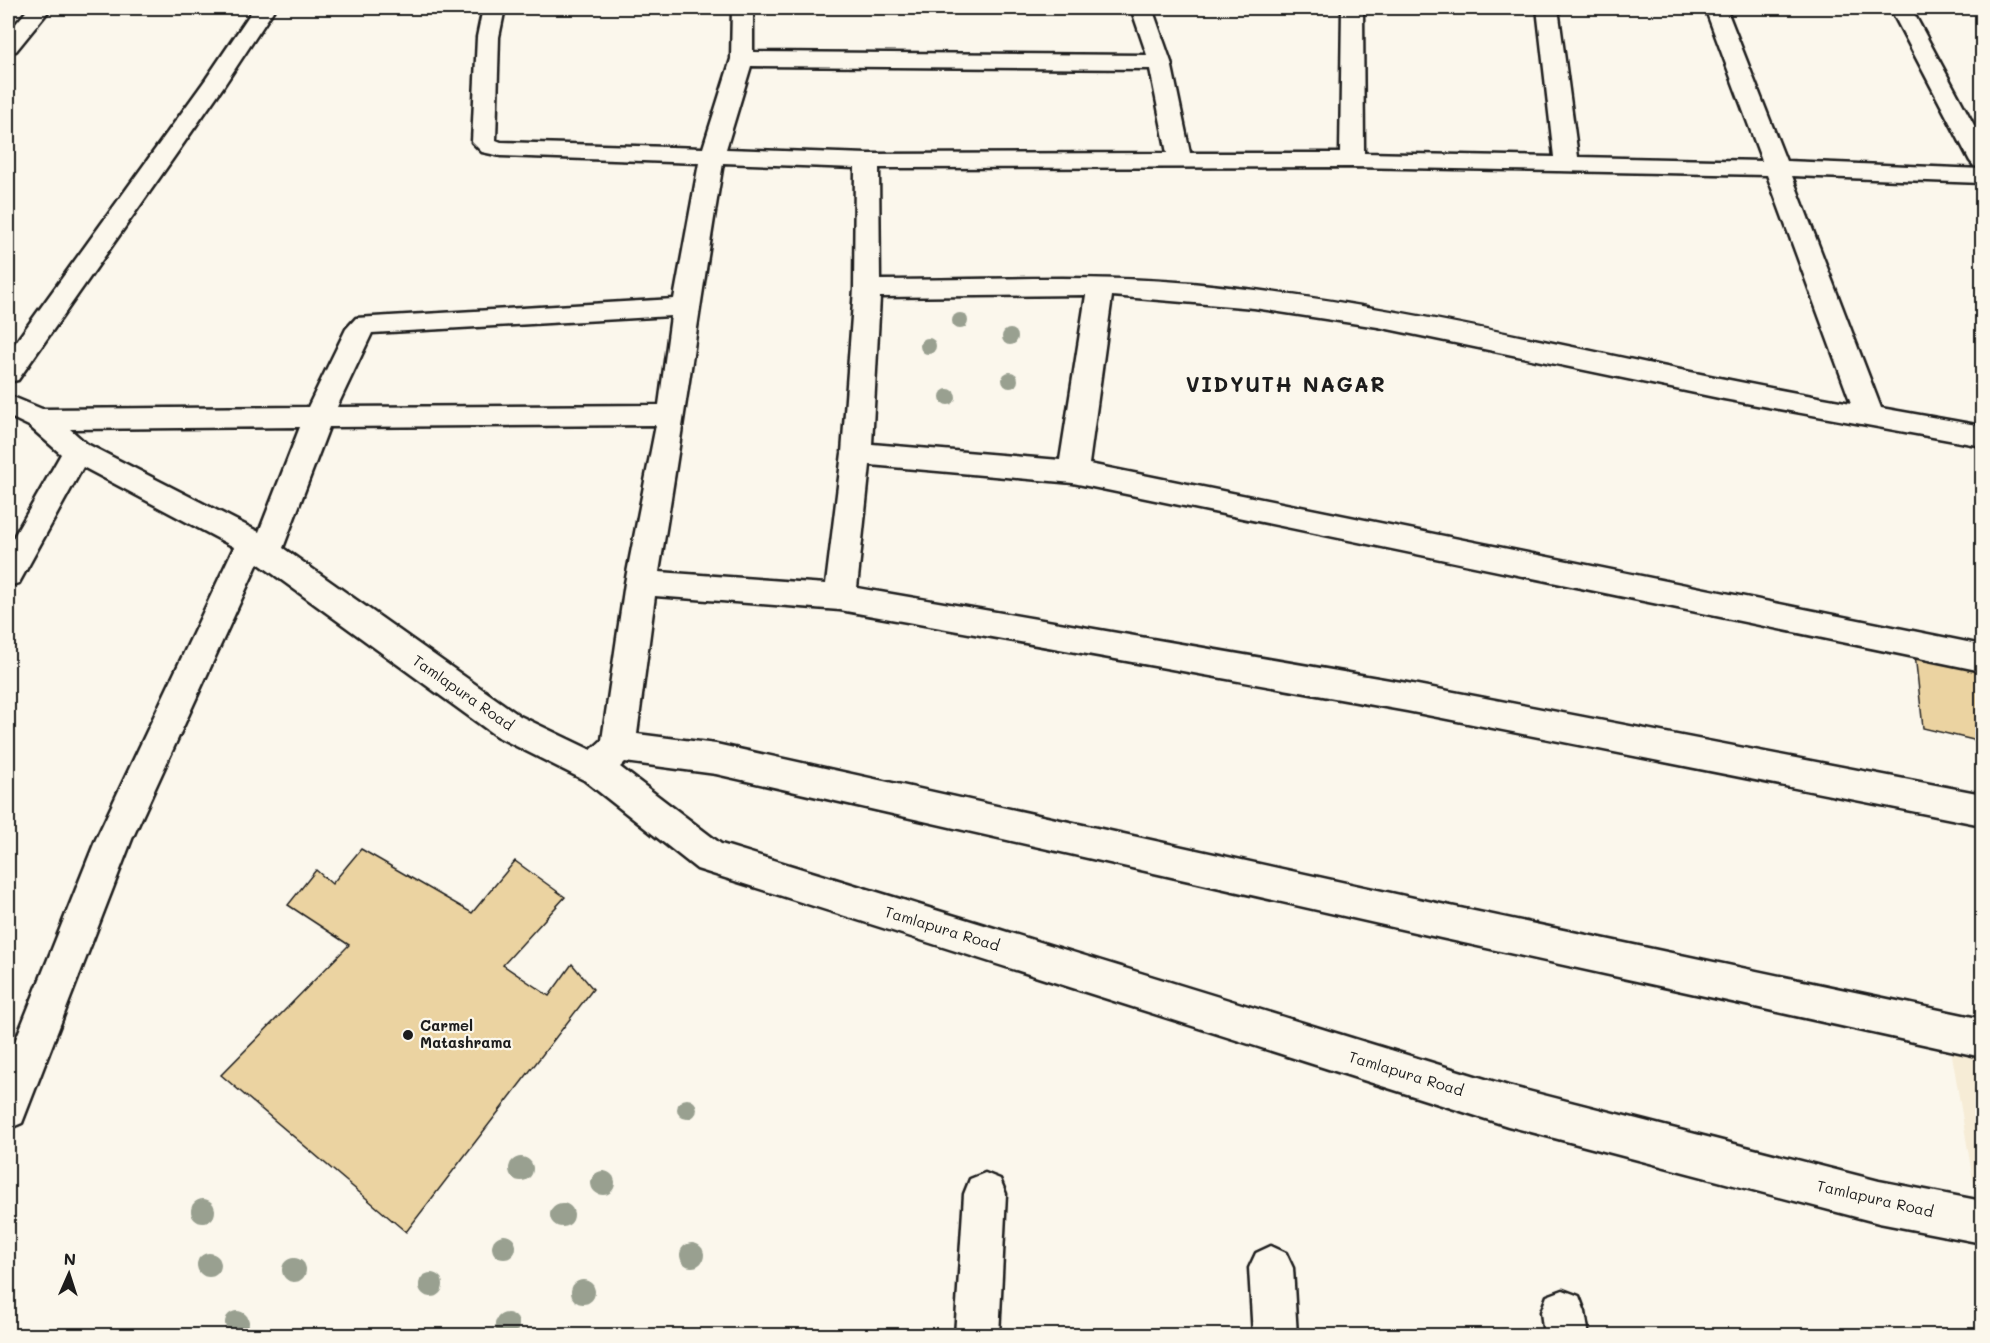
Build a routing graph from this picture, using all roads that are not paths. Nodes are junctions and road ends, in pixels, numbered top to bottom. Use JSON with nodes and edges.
{"nodes":[{"id":1,"x":40,"y":8,"type":"edge"},
{"id":2,"x":264,"y":8,"type":"edge"},
{"id":3,"x":516,"y":8,"type":"edge"},
{"id":4,"x":742,"y":8,"type":"edge"},
{"id":5,"x":1142,"y":8,"type":"edge"},
{"id":6,"x":1353,"y":8,"type":"edge"},
{"id":7,"x":1548,"y":8,"type":"edge"},
{"id":8,"x":1716,"y":8,"type":"edge"},
{"id":9,"x":1900,"y":8,"type":"edge"},
{"id":10,"x":494,"y":9,"type":"edge"},
{"id":11,"x":8,"y":46,"type":"edge"},
{"id":12,"x":742,"y":59,"type":"junction"},
{"id":13,"x":1160,"y":62,"type":"junction"},
{"id":14,"x":712,"y":157,"type":"junction"},
{"id":15,"x":1180,"y":160,"type":"junction"},
{"id":16,"x":1352,"y":160,"type":"junction"},
{"id":17,"x":867,"y":161,"type":"junction"},
{"id":18,"x":1983,"y":161,"type":"edge"},
{"id":19,"x":1567,"y":164,"type":"junction"},
{"id":20,"x":1777,"y":168,"type":"junction"},
{"id":21,"x":1983,"y":176,"type":"edge"},
{"id":22,"x":1101,"y":288,"type":"junction"},
{"id":23,"x":867,"y":290,"type":"junction"},
{"id":24,"x":686,"y":307,"type":"junction"},
{"id":25,"x":8,"y":373,"type":"edge"},
{"id":26,"x":23,"y":412,"type":"edge"},
{"id":27,"x":319,"y":415,"type":"junction"},
{"id":28,"x":672,"y":415,"type":"junction"},
{"id":29,"x":1870,"y":415,"type":"junction"},
{"id":30,"x":1983,"y":436,"type":"edge"},
{"id":31,"x":77,"y":451,"type":"junction"},
{"id":32,"x":857,"y":453,"type":"junction"},
{"id":33,"x":1073,"y":472,"type":"junction"},
{"id":34,"x":259,"y":547,"type":"junction"},
{"id":35,"x":8,"y":574,"type":"edge"},
{"id":36,"x":641,"y":583,"type":"junction"},
{"id":37,"x":840,"y":598,"type":"junction"},
{"id":38,"x":1983,"y":658,"type":"edge"},
{"id":39,"x":607,"y":757,"type":"junction"},
{"id":40,"x":1983,"y":810,"type":"edge"},
{"id":41,"x":1983,"y":1038,"type":"edge"},
{"id":42,"x":8,"y":1109,"type":"edge"},
{"id":43,"x":985,"y":1194,"type":"dead end"},
{"id":44,"x":1983,"y":1222,"type":"edge"},
{"id":45,"x":1270,"y":1268,"type":"dead end"},
{"id":46,"x":977,"y":1335,"type":"edge"},
{"id":47,"x":1275,"y":1335,"type":"edge"}],
"edges":[{"from":1,"to":11,"type":"street"},
{"from":2,"to":25,"type":"street"},
{"from":3,"to":10,"type":"street"},
{"from":4,"to":12,"type":"street"},
{"from":5,"to":13,"type":"street"},
{"from":6,"to":16,"type":"street"},
{"from":7,"to":19,"type":"street"},
{"from":8,"to":20,"type":"street"},
{"from":9,"to":18,"type":"street"},
{"from":10,"to":14,"type":"street"},
{"from":12,"to":13,"type":"street"},
{"from":12,"to":14,"type":"street"},
{"from":13,"to":15,"type":"street"},
{"from":14,"to":17,"type":"street"},
{"from":14,"to":24,"type":"street"},
{"from":15,"to":16,"type":"street"},
{"from":15,"to":17,"type":"street"},
{"from":16,"to":19,"type":"street"},
{"from":17,"to":23,"type":"street"},
{"from":19,"to":20,"type":"street"},
{"from":20,"to":21,"type":"street"},
{"from":20,"to":29,"type":"street"},
{"from":22,"to":23,"type":"street"},
{"from":22,"to":29,"type":"street"},
{"from":22,"to":33,"type":"street"},
{"from":23,"to":32,"type":"street"},
{"from":24,"to":27,"type":"street"},
{"from":24,"to":28,"type":"street"},
{"from":26,"to":27,"type":"street"},
{"from":26,"to":31,"type":"street","name":"Tamlapura Road"},
{"from":27,"to":28,"type":"street"},
{"from":27,"to":34,"type":"street"},
{"from":28,"to":36,"type":"street"},
{"from":29,"to":30,"type":"street"},
{"from":31,"to":34,"type":"street","name":"Tamlapura Road"},
{"from":31,"to":35,"type":"street"},
{"from":32,"to":33,"type":"street"},
{"from":32,"to":37,"type":"street"},
{"from":33,"to":38,"type":"street"},
{"from":34,"to":39,"type":"street","name":"Tamlapura Road"},
{"from":34,"to":42,"type":"street"},
{"from":36,"to":37,"type":"street"},
{"from":36,"to":39,"type":"street"},
{"from":37,"to":40,"type":"street"},
{"from":39,"to":41,"type":"street"},
{"from":39,"to":44,"type":"street","name":"Tamlapura Road"},
{"from":43,"to":46,"type":"street"},
{"from":45,"to":47,"type":"street"}]}
